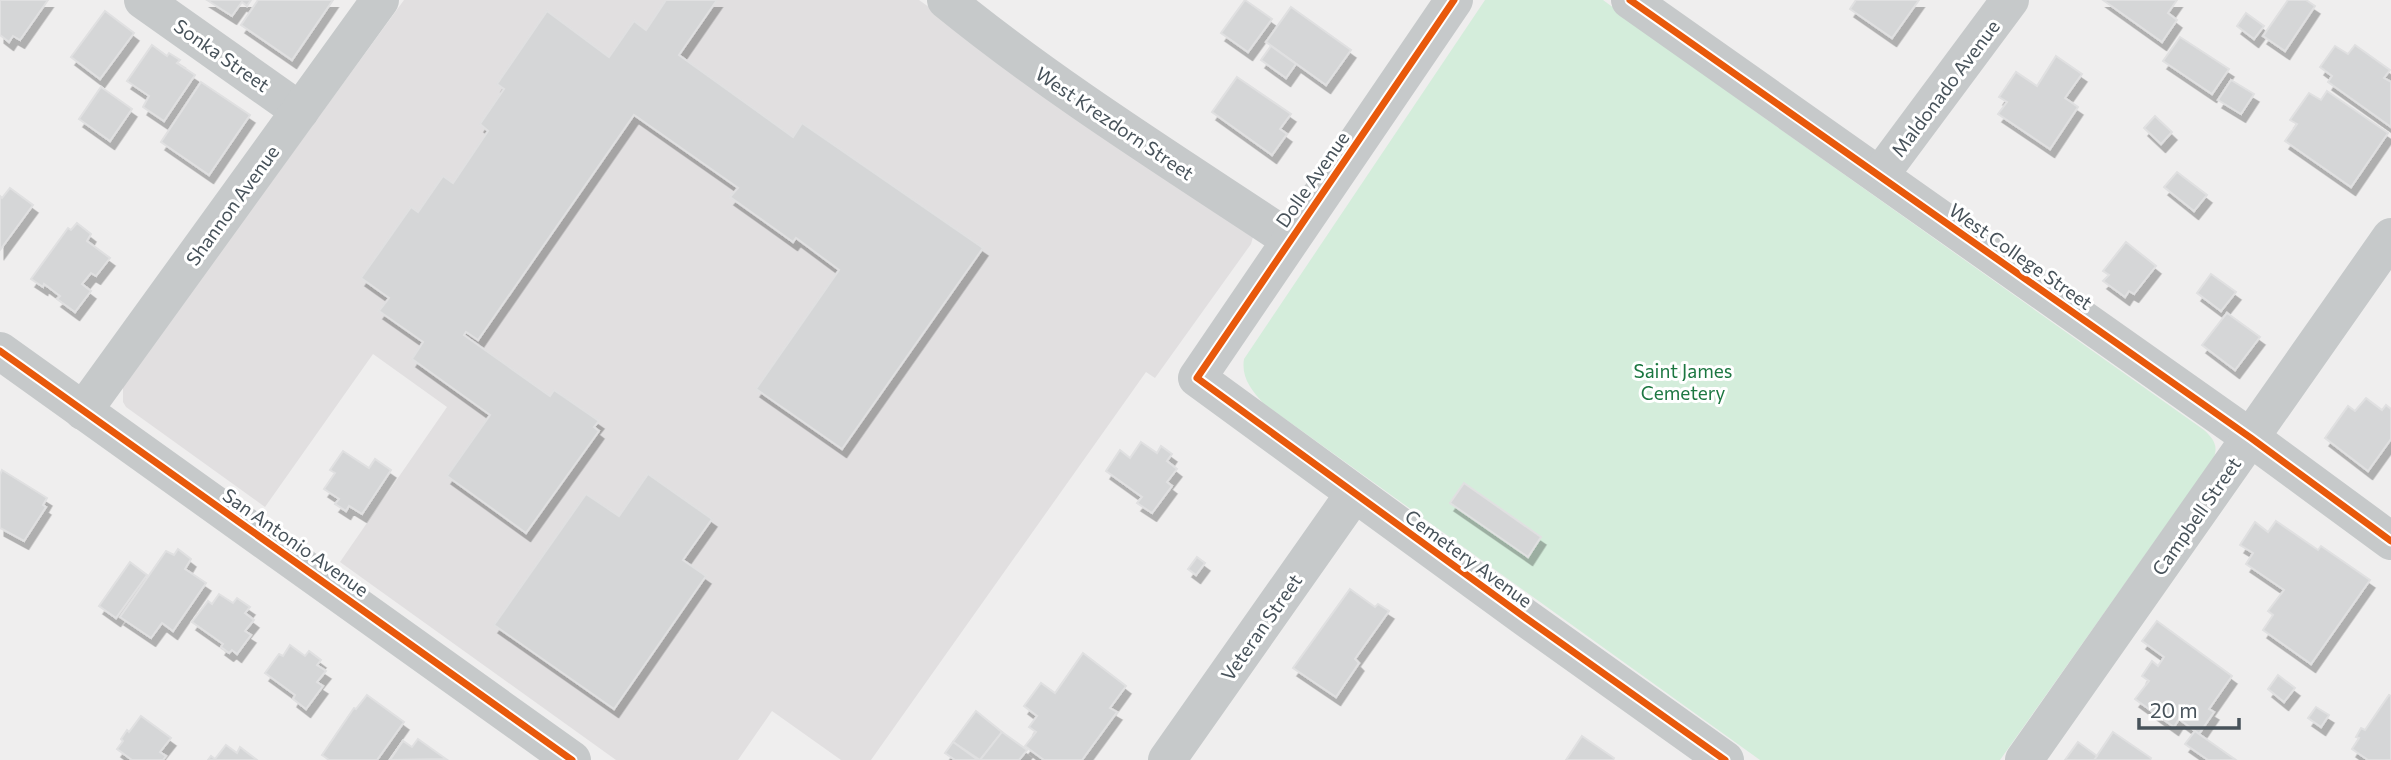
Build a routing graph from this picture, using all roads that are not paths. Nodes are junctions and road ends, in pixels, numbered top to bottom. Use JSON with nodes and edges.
{"nodes":[{"id":1,"x":143,"y":0,"type":"edge"},
{"id":2,"x":380,"y":0,"type":"edge"},
{"id":3,"x":946,"y":0,"type":"edge"},
{"id":4,"x":1454,"y":0,"type":"edge"},
{"id":5,"x":1630,"y":0,"type":"edge"},
{"id":6,"x":2010,"y":0,"type":"edge"},
{"id":7,"x":300,"y":111,"type":"junction"},
{"id":8,"x":1880,"y":175,"type":"junction"},
{"id":9,"x":2391,"y":237,"type":"edge"},
{"id":10,"x":1289,"y":239,"type":"junction"},
{"id":11,"x":0,"y":351,"type":"edge"},
{"id":12,"x":1197,"y":377,"type":"joint"},
{"id":13,"x":83,"y":411,"type":"junction"},
{"id":14,"x":2251,"y":438,"type":"junction"},
{"id":15,"x":1354,"y":494,"type":"junction"},
{"id":16,"x":2391,"y":541,"type":"edge"},
{"id":17,"x":572,"y":760,"type":"edge"},
{"id":18,"x":1167,"y":760,"type":"edge"},
{"id":19,"x":1725,"y":760,"type":"edge"},
{"id":20,"x":2024,"y":760,"type":"edge"}],
"edges":[{"from":1,"to":7,"type":"street","name":"Sonka Street"},
{"from":2,"to":7,"type":"street","name":"Shannon Avenue"},
{"from":3,"to":10,"type":"street","name":"West Krezdorn Street"},
{"from":4,"to":10,"type":"street","name":"Dolle Avenue"},
{"from":5,"to":8,"type":"street","name":"West College Street"},
{"from":6,"to":8,"type":"street","name":"Maldonado Avenue"},
{"from":7,"to":13,"type":"street","name":"Shannon Avenue"},
{"from":8,"to":14,"type":"street","name":"West College Street"},
{"from":9,"to":14,"type":"street","name":"Campbell Street"},
{"from":10,"to":12,"type":"street","name":"Dolle Avenue"},
{"from":11,"to":13,"type":"street","name":"San Antonio Avenue"},
{"from":12,"to":15,"type":"street","name":"Cemetery Avenue"},
{"from":13,"to":17,"type":"street","name":"San Antonio Avenue"},
{"from":14,"to":16,"type":"street","name":"West College Street"},
{"from":14,"to":20,"type":"street","name":"Campbell Street"},
{"from":15,"to":18,"type":"street","name":"Veteran Street"},
{"from":15,"to":19,"type":"street","name":"Cemetery Avenue"}]}
